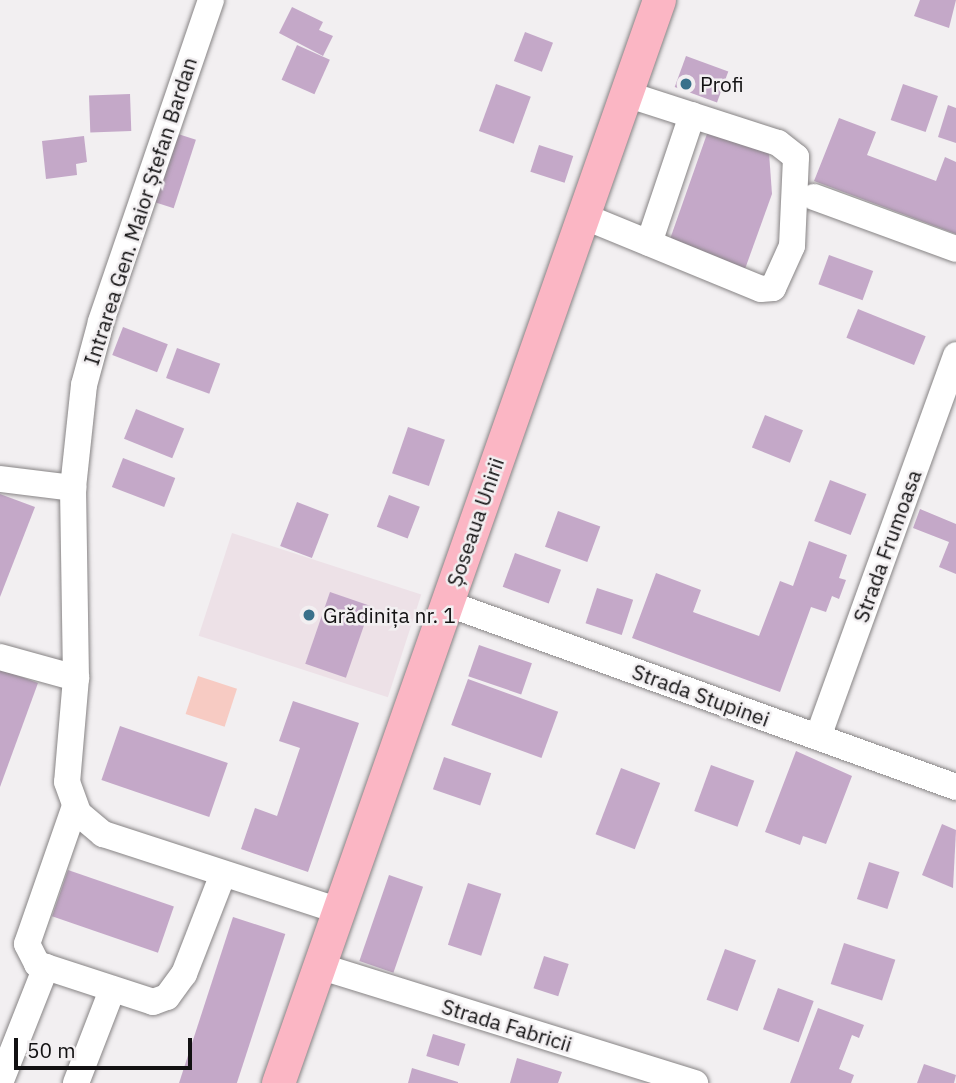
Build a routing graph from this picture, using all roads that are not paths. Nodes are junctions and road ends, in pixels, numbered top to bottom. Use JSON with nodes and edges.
{"nodes":[{"id":1,"x":211,"y":0,"type":"edge"},
{"id":2,"x":659,"y":0,"type":"edge"},
{"id":3,"x":626,"y":94,"type":"junction"},
{"id":4,"x":692,"y":115,"type":"junction"},
{"id":5,"x":814,"y":197,"type":"dead end"},
{"id":6,"x":583,"y":216,"type":"junction"},
{"id":7,"x":649,"y":243,"type":"junction"},
{"id":8,"x":956,"y":249,"type":"edge"},
{"id":9,"x":956,"y":355,"type":"edge"},
{"id":10,"x":0,"y":479,"type":"edge"},
{"id":11,"x":73,"y":488,"type":"junction"},
{"id":12,"x":446,"y":603,"type":"junction"},
{"id":13,"x":0,"y":657,"type":"edge"},
{"id":14,"x":76,"y":678,"type":"junction"},
{"id":15,"x":818,"y":737,"type":"junction"},
{"id":16,"x":956,"y":787,"type":"edge"},
{"id":17,"x":75,"y":806,"type":"junction"},
{"id":18,"x":223,"y":874,"type":"junction"},
{"id":19,"x":337,"y":911,"type":"junction"},
{"id":20,"x":319,"y":966,"type":"junction"},
{"id":21,"x":46,"y":967,"type":"junction"},
{"id":22,"x":113,"y":990,"type":"junction"},
{"id":23,"x":0,"y":1083,"type":"edge"},
{"id":24,"x":76,"y":1083,"type":"edge"},
{"id":25,"x":278,"y":1083,"type":"edge"},
{"id":26,"x":695,"y":1083,"type":"edge"}],
"edges":[{"from":1,"to":11,"type":"street","name":"Intrarea Gen. Maior Ștefan Bardan"},
{"from":2,"to":3,"type":"main road","name":"Șoseaua Unirii"},
{"from":3,"to":4,"type":"street"},
{"from":3,"to":6,"type":"main road","name":"Șoseaua Unirii"},
{"from":4,"to":7,"type":"street"},
{"from":4,"to":7,"type":"street"},
{"from":5,"to":8,"type":"street"},
{"from":6,"to":7,"type":"street"},
{"from":6,"to":12,"type":"main road","name":"Șoseaua Unirii"},
{"from":9,"to":15,"type":"street","name":"Strada Frumoasa"},
{"from":10,"to":11,"type":"street"},
{"from":11,"to":14,"type":"street","name":"Intrarea Gen. Maior Ștefan Bardan"},
{"from":12,"to":15,"type":"street","name":"Strada Stupinei"},
{"from":12,"to":19,"type":"main road","name":"Șoseaua Unirii"},
{"from":13,"to":14,"type":"street"},
{"from":14,"to":17,"type":"street","name":"Intrarea Gen. Maior Ștefan Bardan"},
{"from":15,"to":16,"type":"street","name":"Strada Stupinei"},
{"from":17,"to":18,"type":"street"},
{"from":17,"to":21,"type":"street"},
{"from":18,"to":19,"type":"street"},
{"from":18,"to":22,"type":"street"},
{"from":19,"to":20,"type":"main road","name":"Șoseaua Unirii"},
{"from":20,"to":25,"type":"main road","name":"Șoseaua Unirii"},
{"from":20,"to":26,"type":"street","name":"Strada Fabricii"},
{"from":21,"to":22,"type":"street"},
{"from":21,"to":23,"type":"street"},
{"from":22,"to":24,"type":"street"}]}
